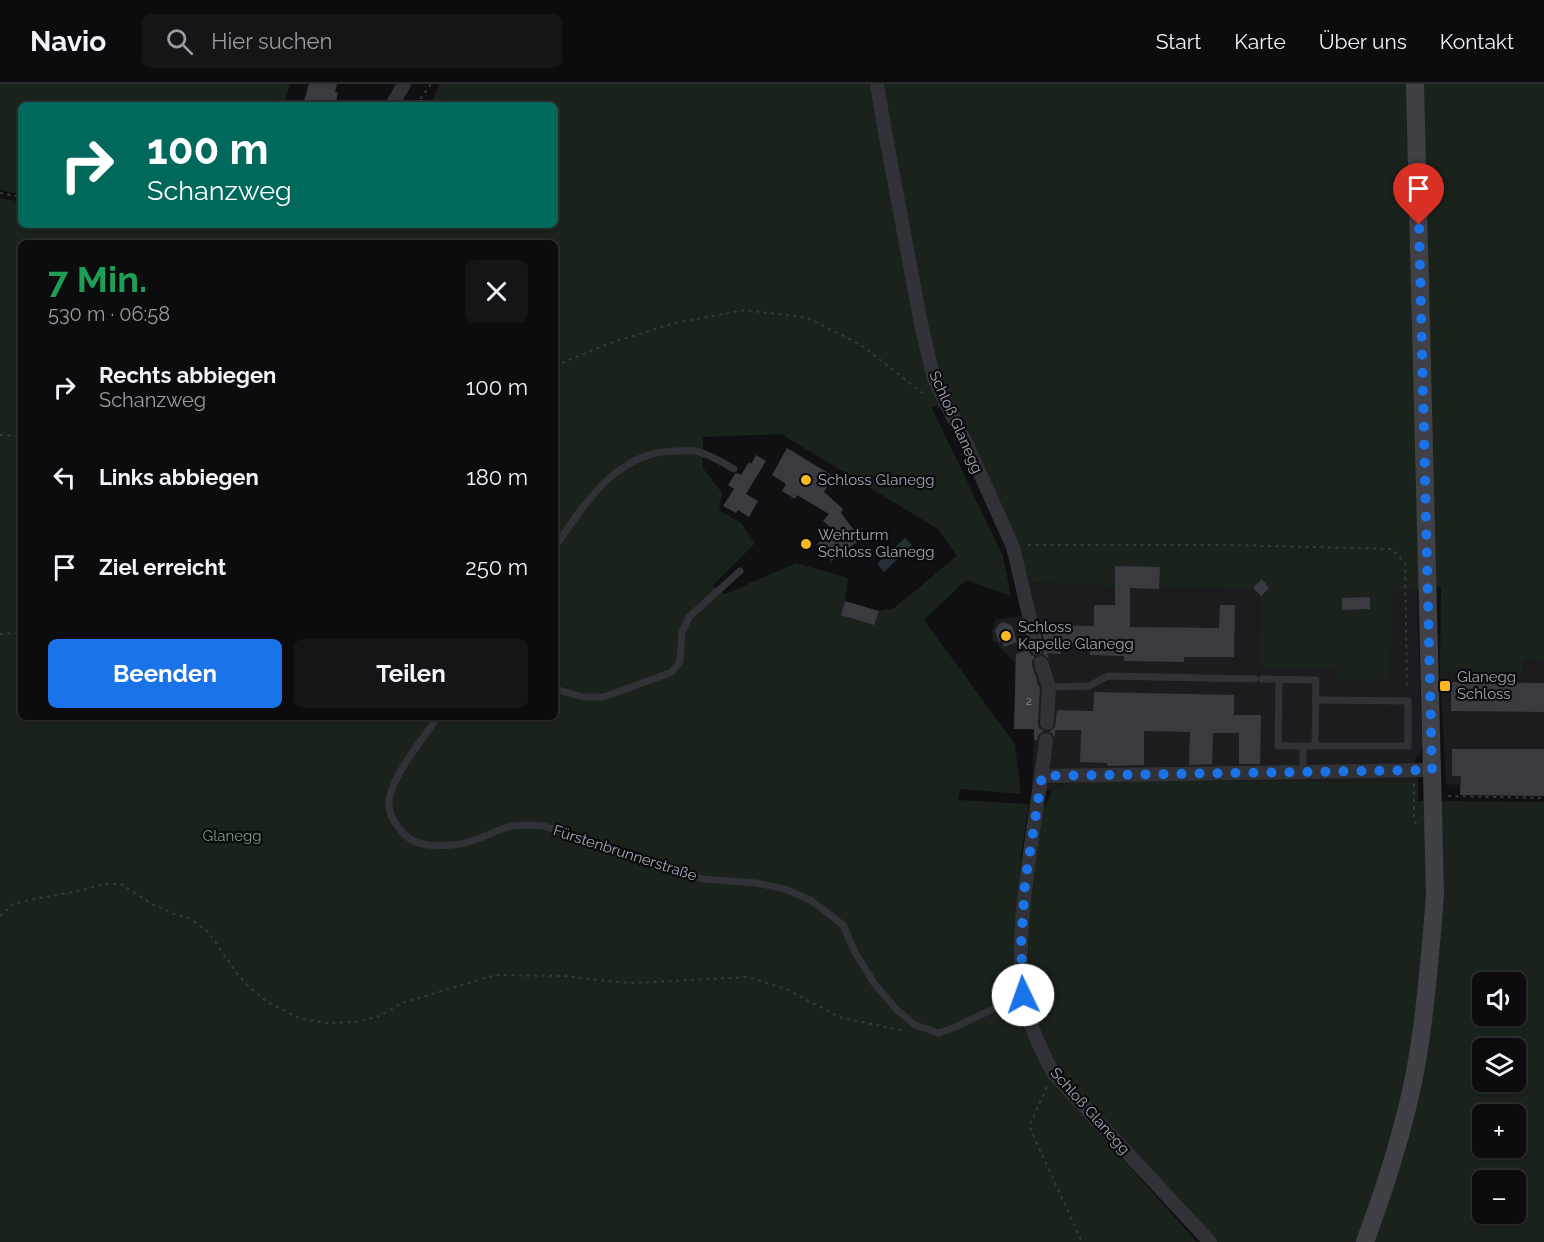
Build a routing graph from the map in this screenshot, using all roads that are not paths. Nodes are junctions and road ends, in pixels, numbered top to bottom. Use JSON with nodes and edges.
{"nodes":[{"id":1,"x":404,"y":84,"type":"edge"},
{"id":2,"x":877,"y":84,"type":"edge"},
{"id":3,"x":1415,"y":84,"type":"edge"},
{"id":4,"x":394,"y":102,"type":"edge"},
{"id":5,"x":734,"y":468,"type":"dead end"},
{"id":6,"x":558,"y":543,"type":"edge"},
{"id":7,"x":740,"y":571,"type":"dead end"},
{"id":8,"x":1037,"y":648,"type":"dead end"},
{"id":9,"x":1041,"y":663,"type":"dead end"},
{"id":10,"x":1279,"y":680,"type":"junction"},
{"id":11,"x":1049,"y":687,"type":"junction"},
{"id":12,"x":558,"y":690,"type":"edge"},
{"id":13,"x":1316,"y":700,"type":"junction"},
{"id":14,"x":436,"y":720,"type":"edge"},
{"id":15,"x":1047,"y":723,"type":"dead end"},
{"id":16,"x":1046,"y":740,"type":"dead end"},
{"id":17,"x":1303,"y":746,"type":"junction"},
{"id":18,"x":1315,"y":746,"type":"junction"},
{"id":19,"x":1303,"y":765,"type":"dead end"},
{"id":20,"x":1423,"y":770,"type":"junction"},
{"id":21,"x":1042,"y":776,"type":"junction"},
{"id":22,"x":1023,"y":995,"type":"junction"},
{"id":23,"x":1210,"y":1242,"type":"edge"},
{"id":24,"x":1365,"y":1242,"type":"edge"}],
"edges":[{"from":1,"to":4,"type":"street"},
{"from":2,"to":8,"type":"street","name":"Schloß Glanegg"},
{"from":3,"to":20,"type":"street"},
{"from":5,"to":6,"type":"lane"},
{"from":7,"to":12,"type":"lane"},
{"from":9,"to":11,"type":"street"},
{"from":10,"to":11,"type":"lane"},
{"from":10,"to":13,"type":"lane"},
{"from":10,"to":17,"type":"lane"},
{"from":11,"to":15,"type":"street"},
{"from":13,"to":18,"type":"lane"},
{"from":13,"to":18,"type":"lane"},
{"from":14,"to":22,"type":"lane","name":"Fürstenbrunnerstraße"},
{"from":16,"to":21,"type":"street","name":"Schloß Glanegg"},
{"from":17,"to":18,"type":"lane"},
{"from":17,"to":19,"type":"lane"},
{"from":20,"to":21,"type":"street"},
{"from":20,"to":24,"type":"street"},
{"from":21,"to":22,"type":"street","name":"Schloß Glanegg"},
{"from":22,"to":23,"type":"street","name":"Schloß Glanegg"}]}
